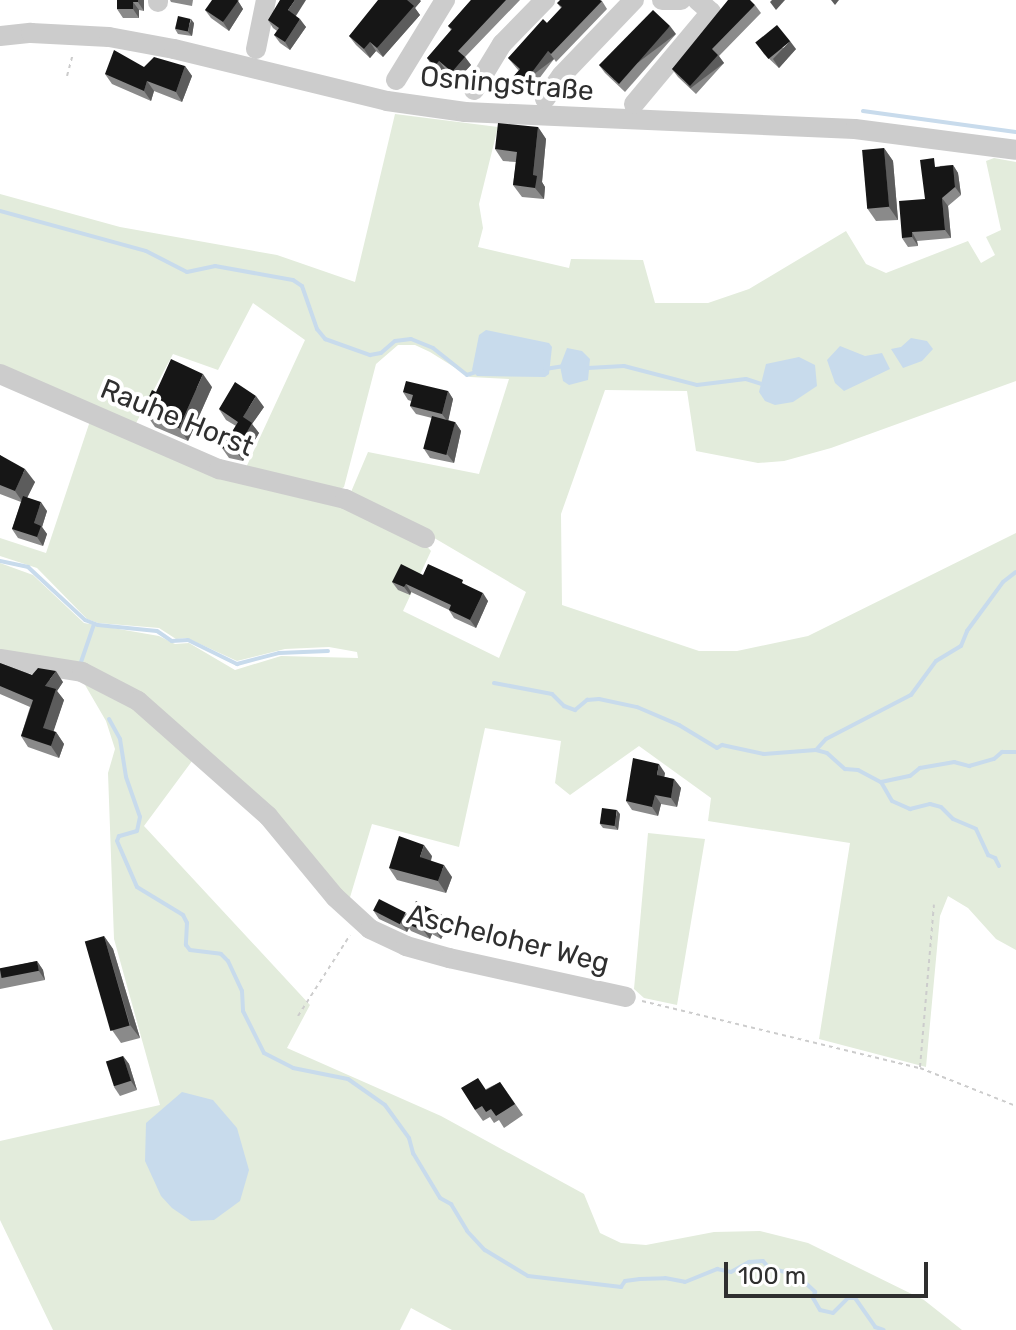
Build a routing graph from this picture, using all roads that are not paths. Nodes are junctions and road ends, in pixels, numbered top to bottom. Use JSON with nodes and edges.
{"nodes":[{"id":1,"x":266,"y":0,"type":"edge"},
{"id":2,"x":445,"y":0,"type":"edge"},
{"id":3,"x":545,"y":0,"type":"edge"},
{"id":4,"x":634,"y":0,"type":"edge"},
{"id":5,"x":662,"y":0,"type":"edge"},
{"id":6,"x":681,"y":0,"type":"edge"},
{"id":7,"x":710,"y":4,"type":"edge"},
{"id":8,"x":0,"y":36,"type":"edge"},
{"id":9,"x":256,"y":49,"type":"dead end"},
{"id":10,"x":396,"y":80,"type":"dead end"},
{"id":11,"x":474,"y":90,"type":"dead end"},
{"id":12,"x":545,"y":99,"type":"dead end"},
{"id":13,"x":634,"y":104,"type":"dead end"},
{"id":14,"x":1016,"y":150,"type":"edge"},
{"id":15,"x":0,"y":374,"type":"edge"},
{"id":16,"x":425,"y":538,"type":"dead end"},
{"id":17,"x":0,"y":659,"type":"edge"},
{"id":18,"x":626,"y":997,"type":"road end"}],
"edges":[{"from":1,"to":9,"type":"street"},
{"from":2,"to":10,"type":"street"},
{"from":3,"to":11,"type":"street"},
{"from":4,"to":12,"type":"street"},
{"from":5,"to":6,"type":"street"},
{"from":7,"to":13,"type":"street"},
{"from":8,"to":14,"type":"street","name":"Osningstraße"},
{"from":15,"to":16,"type":"street","name":"Rauhe Horst"},
{"from":17,"to":18,"type":"street","name":"Ascheloher Weg"}]}
